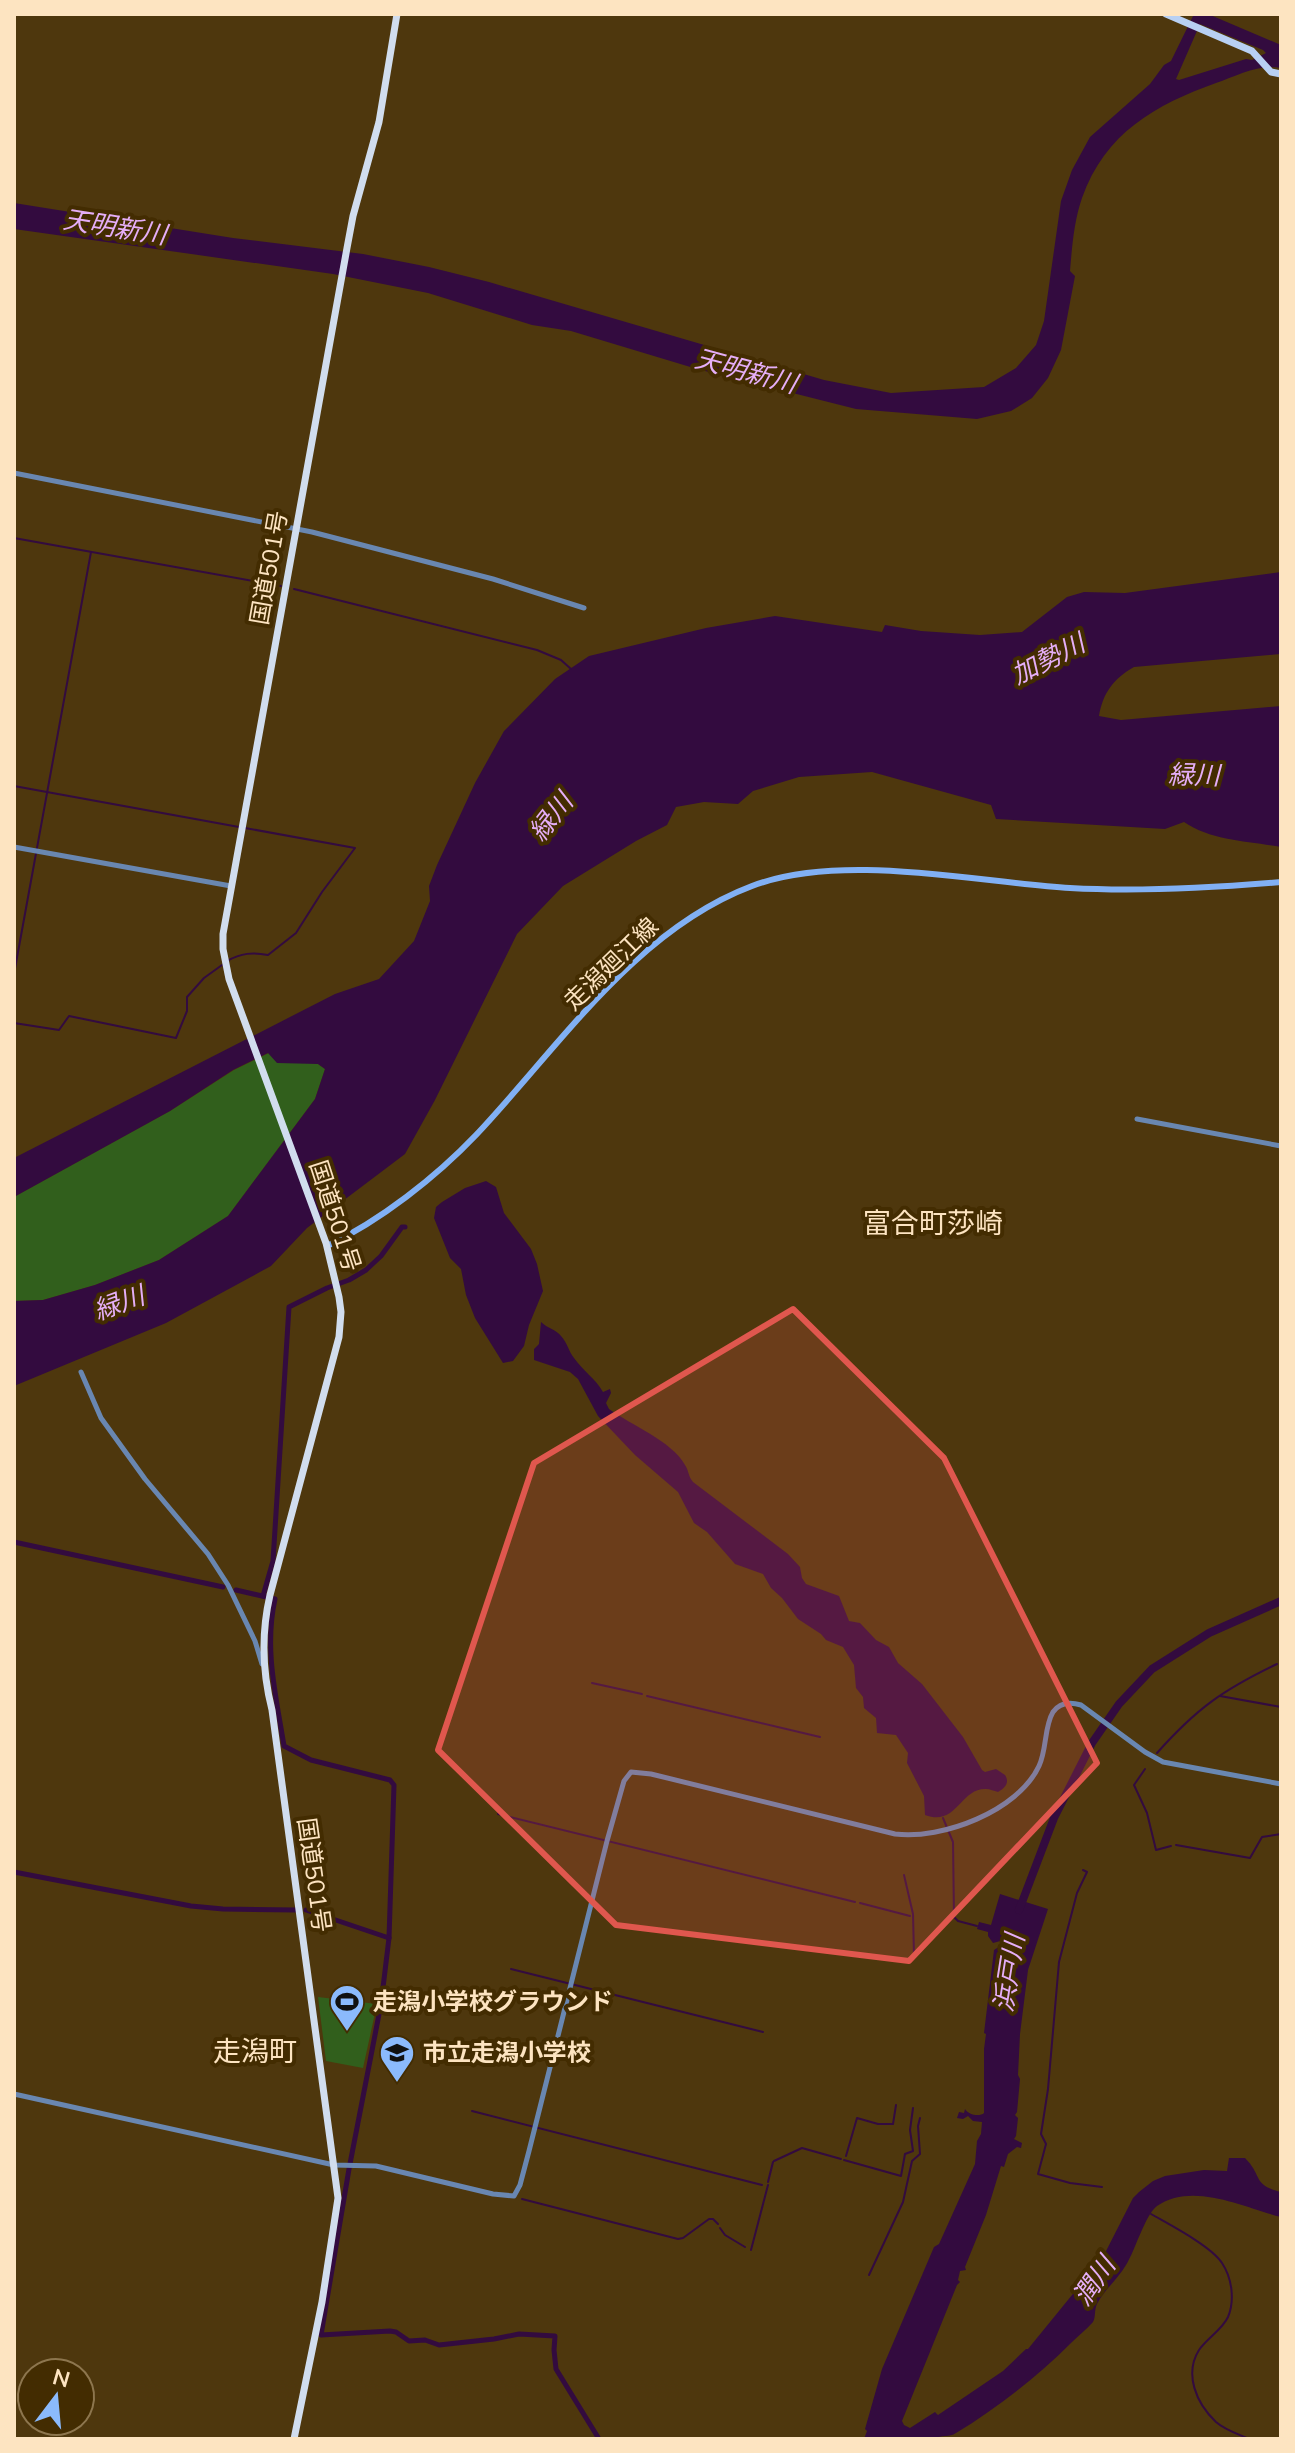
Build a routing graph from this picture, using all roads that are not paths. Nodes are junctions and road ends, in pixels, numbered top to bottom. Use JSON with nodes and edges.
{"nodes":[{"id":1,"x":397,"y":14,"type":"edge"},
{"id":2,"x":1166,"y":14,"type":"edge"},
{"id":3,"x":1281,"y":74,"type":"edge"},
{"id":4,"x":14,"y":473,"type":"edge"},
{"id":5,"x":296,"y":528,"type":"junction"},
{"id":6,"x":584,"y":608,"type":"dead end"},
{"id":7,"x":14,"y":847,"type":"edge"},
{"id":8,"x":1281,"y":882,"type":"edge"},
{"id":9,"x":231,"y":886,"type":"junction"},
{"id":10,"x":1137,"y":1119,"type":"dead end"},
{"id":11,"x":1281,"y":1146,"type":"edge"},
{"id":12,"x":326,"y":1245,"type":"junction"},
{"id":13,"x":81,"y":1372,"type":"dead end"},
{"id":14,"x":265,"y":1673,"type":"junction"},
{"id":15,"x":1281,"y":1784,"type":"edge"},
{"id":16,"x":14,"y":2094,"type":"edge"},
{"id":17,"x":334,"y":2165,"type":"junction"},
{"id":18,"x":294,"y":2439,"type":"edge"}],
"edges":[{"from":1,"to":5,"type":"highway","name":"国道501号"},
{"from":2,"to":3,"type":"main road"},
{"from":4,"to":5,"type":"street"},
{"from":5,"to":6,"type":"street"},
{"from":5,"to":9,"type":"highway","name":"国道501号"},
{"from":7,"to":9,"type":"street"},
{"from":8,"to":12,"type":"main road","name":"走潟廻江線"},
{"from":9,"to":12,"type":"highway","name":"国道501号"},
{"from":10,"to":11,"type":"street"},
{"from":12,"to":14,"type":"highway","name":"国道501号"},
{"from":13,"to":14,"type":"street"},
{"from":14,"to":17,"type":"highway","name":"国道501号"},
{"from":15,"to":17,"type":"street"},
{"from":16,"to":17,"type":"street"},
{"from":17,"to":18,"type":"highway","name":"国道501号"}]}
